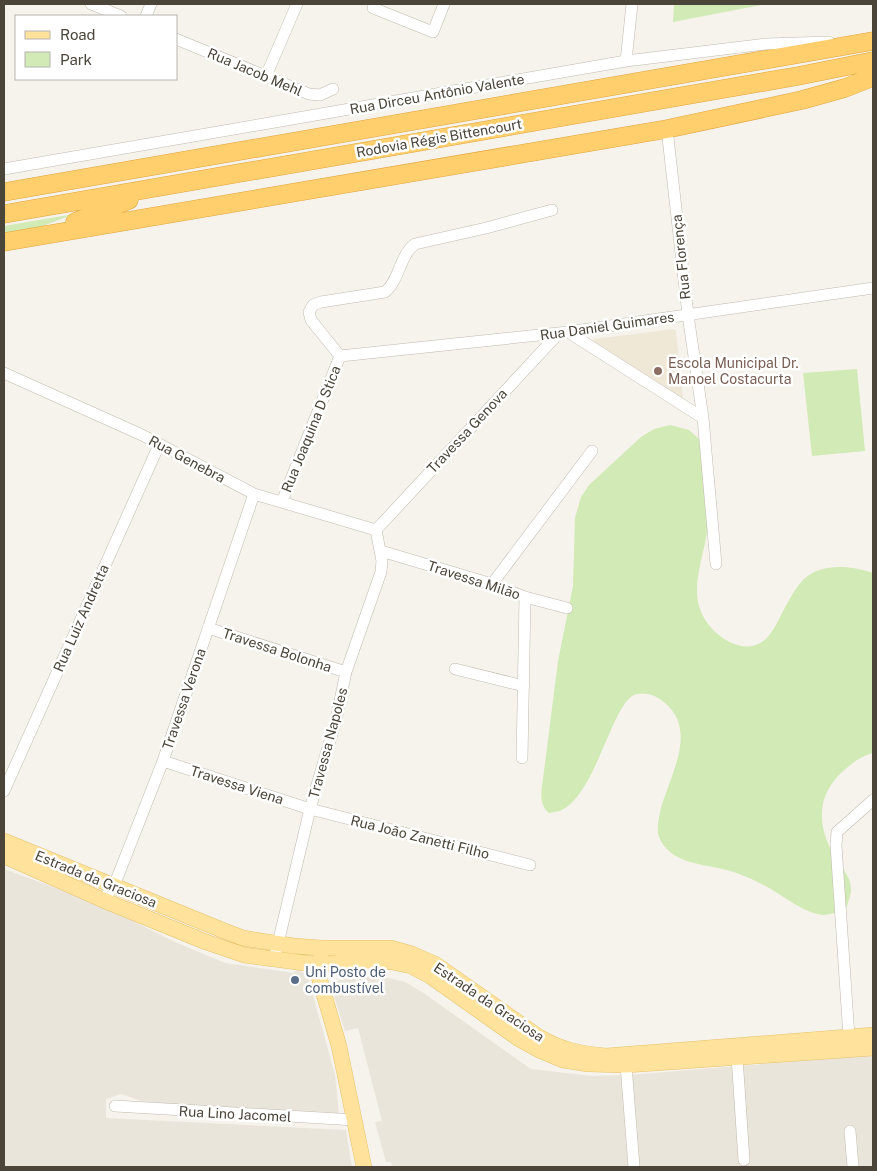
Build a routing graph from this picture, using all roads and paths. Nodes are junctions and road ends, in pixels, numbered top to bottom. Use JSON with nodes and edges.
{"nodes":[{"id":1,"x":91,"y":4,"type":"edge"},
{"id":2,"x":296,"y":4,"type":"edge"},
{"id":3,"x":444,"y":4,"type":"edge"},
{"id":4,"x":632,"y":4,"type":"edge"},
{"id":5,"x":373,"y":8,"type":"dead end"},
{"id":6,"x":118,"y":15,"type":"edge"},
{"id":7,"x":178,"y":40,"type":"edge"},
{"id":8,"x":873,"y":41,"type":"edge"},
{"id":9,"x":873,"y":60,"type":"edge"},
{"id":10,"x":626,"y":61,"type":"junction"},
{"id":11,"x":266,"y":76,"type":"junction"},
{"id":12,"x":873,"y":77,"type":"edge"},
{"id":13,"x":334,"y":89,"type":"dead end"},
{"id":14,"x":667,"y":129,"type":"junction"},
{"id":15,"x":4,"y":170,"type":"edge"},
{"id":16,"x":162,"y":186,"type":"junction"},
{"id":17,"x":4,"y":192,"type":"edge"},
{"id":18,"x":552,"y":210,"type":"dead end"},
{"id":19,"x":4,"y":214,"type":"edge"},
{"id":20,"x":42,"y":235,"type":"junction"},
{"id":21,"x":4,"y":242,"type":"edge"},
{"id":22,"x":873,"y":288,"type":"edge"},
{"id":23,"x":688,"y":315,"type":"junction"},
{"id":24,"x":563,"y":332,"type":"junction"},
{"id":25,"x":340,"y":356,"type":"junction"},
{"id":26,"x":4,"y":373,"type":"edge"},
{"id":27,"x":704,"y":418,"type":"junction"},
{"id":28,"x":159,"y":445,"type":"junction"},
{"id":29,"x":592,"y":451,"type":"dead end"},
{"id":30,"x":254,"y":494,"type":"junction"},
{"id":31,"x":282,"y":502,"type":"junction"},
{"id":32,"x":376,"y":530,"type":"junction"},
{"id":33,"x":381,"y":550,"type":"junction"},
{"id":34,"x":716,"y":564,"type":"dead end"},
{"id":35,"x":492,"y":584,"type":"junction"},
{"id":36,"x":525,"y":597,"type":"junction"},
{"id":37,"x":567,"y":608,"type":"dead end"},
{"id":38,"x":208,"y":628,"type":"junction"},
{"id":39,"x":456,"y":669,"type":"dead end"},
{"id":40,"x":346,"y":672,"type":"junction"},
{"id":41,"x":524,"y":686,"type":"junction"},
{"id":42,"x":522,"y":758,"type":"dead end"},
{"id":43,"x":163,"y":762,"type":"junction"},
{"id":44,"x":4,"y":791,"type":"edge"},
{"id":45,"x":873,"y":800,"type":"edge"},
{"id":46,"x":310,"y":809,"type":"junction"},
{"id":47,"x":4,"y":841,"type":"edge"},
{"id":48,"x":4,"y":856,"type":"edge"},
{"id":49,"x":530,"y":865,"type":"dead end"},
{"id":50,"x":114,"y":886,"type":"junction"},
{"id":51,"x":103,"y":900,"type":"junction"},
{"id":52,"x":277,"y":944,"type":"junction"},
{"id":53,"x":322,"y":948,"type":"junction"},
{"id":54,"x":274,"y":960,"type":"junction"},
{"id":55,"x":320,"y":965,"type":"junction"},
{"id":56,"x":873,"y":1035,"type":"edge"},
{"id":57,"x":849,"y":1036,"type":"junction"},
{"id":58,"x":873,"y":1048,"type":"edge"},
{"id":59,"x":737,"y":1057,"type":"junction"},
{"id":60,"x":626,"y":1065,"type":"junction"},
{"id":61,"x":115,"y":1106,"type":"dead end"},
{"id":62,"x":355,"y":1120,"type":"junction"},
{"id":63,"x":850,"y":1131,"type":"dead end"},
{"id":64,"x":744,"y":1160,"type":"dead end"},
{"id":65,"x":364,"y":1167,"type":"edge"},
{"id":66,"x":634,"y":1167,"type":"edge"},
{"id":67,"x":853,"y":1167,"type":"edge"}],
"edges":[{"from":1,"to":6,"type":"street"},
{"from":2,"to":11,"type":"street"},
{"from":3,"to":5,"type":"street"},
{"from":4,"to":10,"type":"street"},
{"from":7,"to":11,"type":"street","name":"Rua Jacob Mehl"},
{"from":8,"to":10,"type":"street","name":"Rua Dirceu Antônio Valente"},
{"from":8,"to":17,"type":"highway","name":"Rodovia Régis Bittencourt"},
{"from":9,"to":16,"type":"highway","name":"Rodovia Régis Bittencourt"},
{"from":10,"to":15,"type":"street","name":"Rua Dirceu Antônio Valente"},
{"from":11,"to":13,"type":"street","name":"Rua Jacob Mehl"},
{"from":12,"to":14,"type":"highway"},
{"from":14,"to":20,"type":"highway"},
{"from":14,"to":23,"type":"street","name":"Rua Florença"},
{"from":16,"to":19,"type":"highway","name":"Rodovia Régis Bittencourt"},
{"from":16,"to":20,"type":"highway"},
{"from":18,"to":25,"type":"street"},
{"from":20,"to":21,"type":"highway"},
{"from":22,"to":23,"type":"street","name":"Rua Daniel Guimares"},
{"from":23,"to":24,"type":"street","name":"Rua Daniel Guimares"},
{"from":23,"to":27,"type":"street","name":"Rua Florença"},
{"from":24,"to":25,"type":"street","name":"Rua Daniel Guimares"},
{"from":24,"to":27,"type":"street"},
{"from":24,"to":32,"type":"street","name":"Travessa Genova"},
{"from":25,"to":31,"type":"street","name":"Rua Joaquina D Stica"},
{"from":26,"to":28,"type":"street","name":"Rua Genebra"},
{"from":27,"to":34,"type":"street","name":"Rua Florença"},
{"from":28,"to":30,"type":"street","name":"Rua Genebra"},
{"from":28,"to":44,"type":"street","name":"Rua Luiz Andretta"},
{"from":29,"to":35,"type":"street"},
{"from":30,"to":31,"type":"street","name":"Rua Genebra"},
{"from":30,"to":38,"type":"street","name":"Travessa Verona"},
{"from":31,"to":32,"type":"street","name":"Rua Genebra"},
{"from":32,"to":33,"type":"street","name":"Travessa Napoles"},
{"from":33,"to":35,"type":"street","name":"Travessa Milão"},
{"from":33,"to":40,"type":"street","name":"Travessa Napoles"},
{"from":35,"to":36,"type":"street","name":"Travessa Milão"},
{"from":36,"to":37,"type":"street","name":"Travessa Milão"},
{"from":36,"to":41,"type":"street"},
{"from":38,"to":40,"type":"street","name":"Travessa Bolonha"},
{"from":38,"to":43,"type":"street","name":"Travessa Verona"},
{"from":39,"to":41,"type":"street"},
{"from":40,"to":46,"type":"street","name":"Travessa Napoles"},
{"from":41,"to":42,"type":"street"},
{"from":43,"to":46,"type":"street","name":"Travessa Viena"},
{"from":43,"to":50,"type":"street","name":"Travessa Verona"},
{"from":45,"to":57,"type":"street"},
{"from":46,"to":49,"type":"street","name":"Rua João Zanetti Filho"},
{"from":46,"to":52,"type":"street","name":"Travessa Napoles"},
{"from":47,"to":50,"type":"main road","name":"Estrada da Graciosa"},
{"from":48,"to":51,"type":"main road","name":"Estrada da Graciosa"},
{"from":50,"to":51,"type":"street","name":"Travessa Verona"},
{"from":50,"to":52,"type":"main road","name":"Estrada da Graciosa"},
{"from":51,"to":54,"type":"main road","name":"Estrada da Graciosa"},
{"from":52,"to":53,"type":"main road","name":"Estrada da Graciosa"},
{"from":52,"to":54,"type":"street","name":"Travessa Napoles"},
{"from":53,"to":55,"type":"main road"},
{"from":53,"to":57,"type":"main road","name":"Estrada da Graciosa"},
{"from":54,"to":55,"type":"main road","name":"Estrada da Graciosa"},
{"from":55,"to":60,"type":"main road","name":"Estrada da Graciosa"},
{"from":55,"to":62,"type":"main road"},
{"from":56,"to":57,"type":"main road","name":"Estrada da Graciosa"},
{"from":58,"to":59,"type":"main road","name":"Estrada da Graciosa"},
{"from":59,"to":60,"type":"main road","name":"Estrada da Graciosa"},
{"from":59,"to":64,"type":"street"},
{"from":60,"to":66,"type":"street"},
{"from":61,"to":62,"type":"street","name":"Rua Lino Jacomel"},
{"from":62,"to":65,"type":"main road"},
{"from":63,"to":67,"type":"street"}]}
